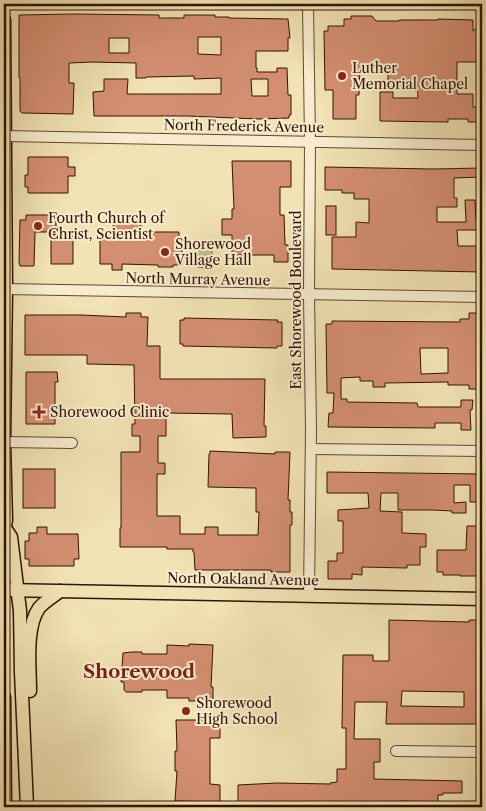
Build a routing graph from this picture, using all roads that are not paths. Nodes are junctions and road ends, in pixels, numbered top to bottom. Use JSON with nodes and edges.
{"nodes":[{"id":1,"x":308,"y":4,"type":"edge"},
{"id":2,"x":4,"y":20,"type":"edge"},
{"id":3,"x":5,"y":136,"type":"edge"},
{"id":4,"x":310,"y":141,"type":"junction"},
{"id":5,"x":482,"y":145,"type":"edge"},
{"id":6,"x":5,"y":289,"type":"edge"},
{"id":7,"x":309,"y":296,"type":"junction"},
{"id":8,"x":482,"y":297,"type":"edge"},
{"id":9,"x":4,"y":442,"type":"edge"},
{"id":10,"x":72,"y":442,"type":"dead end"},
{"id":11,"x":310,"y":449,"type":"junction"},
{"id":12,"x":482,"y":451,"type":"edge"},
{"id":13,"x":4,"y":530,"type":"edge"},
{"id":14,"x":4,"y":590,"type":"edge"},
{"id":15,"x":19,"y":591,"type":"junction"},
{"id":16,"x":60,"y":591,"type":"junction"},
{"id":17,"x":309,"y":596,"type":"junction"},
{"id":18,"x":482,"y":599,"type":"edge"},
{"id":19,"x":4,"y":697,"type":"edge"},
{"id":20,"x":25,"y":730,"type":"junction"},
{"id":21,"x":396,"y":751,"type":"dead end"},
{"id":22,"x":482,"y":752,"type":"edge"},
{"id":23,"x":5,"y":753,"type":"edge"},
{"id":24,"x":5,"y":807,"type":"edge"},
{"id":25,"x":20,"y":807,"type":"edge"},
{"id":26,"x":27,"y":807,"type":"edge"}],
"edges":[{"from":1,"to":4,"type":"street","name":"East Shorewood Boulevard"},
{"from":2,"to":3,"type":"main road"},
{"from":3,"to":4,"type":"street","name":"North Frederick Avenue"},
{"from":3,"to":6,"type":"main road"},
{"from":4,"to":5,"type":"street","name":"North Frederick Avenue"},
{"from":4,"to":7,"type":"street","name":"East Shorewood Boulevard"},
{"from":6,"to":7,"type":"street","name":"North Murray Avenue"},
{"from":6,"to":9,"type":"main road"},
{"from":7,"to":8,"type":"street","name":"North Murray Avenue"},
{"from":7,"to":11,"type":"street","name":"East Shorewood Boulevard"},
{"from":9,"to":10,"type":"street"},
{"from":9,"to":13,"type":"main road"},
{"from":11,"to":12,"type":"street"},
{"from":11,"to":17,"type":"street","name":"East Shorewood Boulevard"},
{"from":13,"to":15,"type":"main road"},
{"from":14,"to":15,"type":"main road","name":"North Oakland Avenue"},
{"from":15,"to":16,"type":"main road","name":"North Oakland Avenue"},
{"from":15,"to":20,"type":"main road"},
{"from":16,"to":17,"type":"main road","name":"North Oakland Avenue"},
{"from":16,"to":20,"type":"main road"},
{"from":17,"to":18,"type":"main road","name":"North Oakland Avenue"},
{"from":19,"to":23,"type":"main road"},
{"from":20,"to":26,"type":"main road"},
{"from":21,"to":22,"type":"street"},
{"from":23,"to":24,"type":"main road"},
{"from":23,"to":25,"type":"main road"}]}
